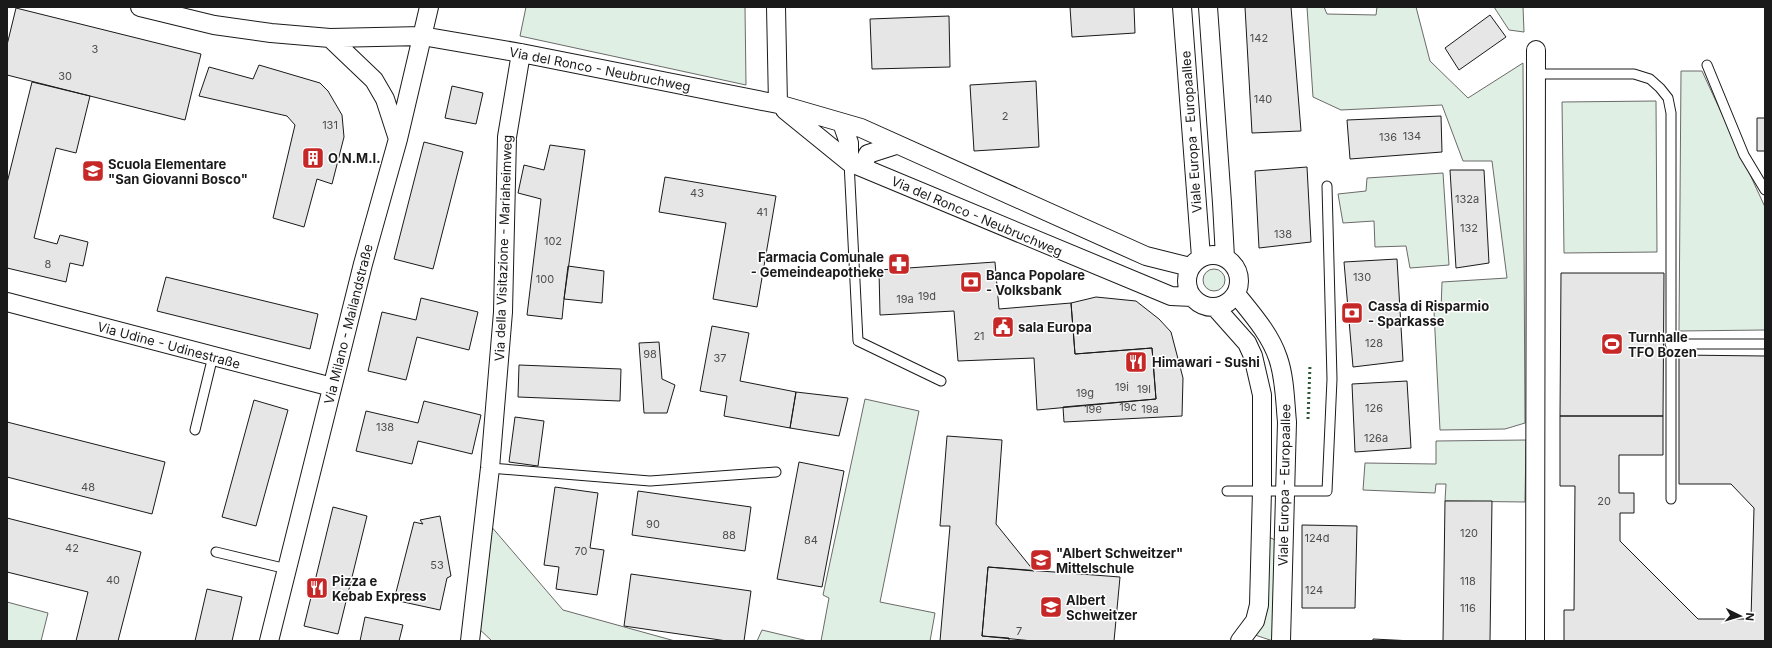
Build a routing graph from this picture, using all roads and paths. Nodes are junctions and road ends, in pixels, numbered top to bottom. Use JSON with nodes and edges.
{"nodes":[{"id":1,"x":140,"y":7,"type":"edge"},
{"id":2,"x":429,"y":7,"type":"edge"},
{"id":3,"x":776,"y":7,"type":"edge"},
{"id":4,"x":1182,"y":7,"type":"edge"},
{"id":5,"x":1208,"y":7,"type":"edge"},
{"id":6,"x":422,"y":36,"type":"junction"},
{"id":7,"x":330,"y":38,"type":"junction"},
{"id":8,"x":1536,"y":50,"type":"dead end"},
{"id":9,"x":521,"y":53,"type":"junction"},
{"id":10,"x":1707,"y":66,"type":"dead end"},
{"id":11,"x":1536,"y":74,"type":"junction"},
{"id":12,"x":778,"y":104,"type":"junction"},
{"id":13,"x":842,"y":123,"type":"junction"},
{"id":14,"x":398,"y":139,"type":"junction"},
{"id":15,"x":896,"y":145,"type":"junction"},
{"id":16,"x":856,"y":165,"type":"junction"},
{"id":17,"x":1326,"y":186,"type":"dead end"},
{"id":18,"x":1765,"y":190,"type":"edge"},
{"id":19,"x":1225,"y":257,"type":"junction"},
{"id":20,"x":1195,"y":262,"type":"junction"},
{"id":21,"x":1236,"y":294,"type":"junction"},
{"id":22,"x":1192,"y":297,"type":"junction"},
{"id":23,"x":7,"y":302,"type":"edge"},
{"id":24,"x":1215,"y":307,"type":"junction"},
{"id":25,"x":1670,"y":344,"type":"junction"},
{"id":26,"x":1765,"y":344,"type":"edge"},
{"id":27,"x":214,"y":356,"type":"junction"},
{"id":28,"x":941,"y":381,"type":"dead end"},
{"id":29,"x":332,"y":387,"type":"junction"},
{"id":30,"x":195,"y":430,"type":"dead end"},
{"id":31,"x":490,"y":468,"type":"junction"},
{"id":32,"x":776,"y":472,"type":"dead end"},
{"id":33,"x":1262,"y":490,"type":"junction"},
{"id":34,"x":1227,"y":491,"type":"dead end"},
{"id":35,"x":1284,"y":491,"type":"junction"},
{"id":36,"x":1671,"y":499,"type":"dead end"},
{"id":37,"x":216,"y":552,"type":"dead end"},
{"id":38,"x":287,"y":569,"type":"junction"},
{"id":39,"x":269,"y":641,"type":"edge"},
{"id":40,"x":470,"y":641,"type":"edge"},
{"id":41,"x":1240,"y":641,"type":"edge"},
{"id":42,"x":1281,"y":641,"type":"edge"},
{"id":43,"x":1535,"y":641,"type":"edge"}],
"edges":[{"from":1,"to":7,"type":"street","name":"Via del Ronco - Neubruchweg"},
{"from":2,"to":6,"type":"street","name":"Via Milano - Mailandstraße"},
{"from":3,"to":12,"type":"street"},
{"from":4,"to":20,"type":"street","name":"Viale Europa - Europaallee"},
{"from":5,"to":19,"type":"street","name":"Viale Europa - Europaallee"},
{"from":6,"to":7,"type":"street","name":"Via del Ronco - Neubruchweg"},
{"from":6,"to":9,"type":"street","name":"Via del Ronco - Neubruchweg"},
{"from":6,"to":14,"type":"street","name":"Via Milano - Mailandstraße"},
{"from":7,"to":14,"type":"street"},
{"from":8,"to":11,"type":"street"},
{"from":9,"to":12,"type":"street","name":"Via del Ronco - Neubruchweg"},
{"from":9,"to":31,"type":"street","name":"Via della Visitazione - Mariaheimweg"},
{"from":10,"to":18,"type":"lane"},
{"from":11,"to":25,"type":"lane"},
{"from":11,"to":43,"type":"street"},
{"from":12,"to":13,"type":"street","name":"Via del Ronco - Neubruchweg"},
{"from":12,"to":16,"type":"street","name":"Via del Ronco - Neubruchweg"},
{"from":13,"to":15,"type":"street","name":"Via del Ronco - Neubruchweg"},
{"from":13,"to":16,"type":"street"},
{"from":14,"to":29,"type":"street","name":"Via Milano - Mailandstraße"},
{"from":15,"to":16,"type":"street"},
{"from":15,"to":20,"type":"street","name":"Via del Ronco - Neubruchweg"},
{"from":16,"to":22,"type":"street","name":"Via del Ronco - Neubruchweg"},
{"from":16,"to":28,"type":"lane"},
{"from":17,"to":35,"type":"lane"},
{"from":19,"to":20,"type":"street"},
{"from":19,"to":21,"type":"street"},
{"from":20,"to":22,"type":"street","name":"Viale Europa - Europaallee"},
{"from":21,"to":24,"type":"street"},
{"from":21,"to":35,"type":"street","name":"Viale Europa - Europaallee"},
{"from":22,"to":24,"type":"street","name":"Viale Europa - Europaallee"},
{"from":23,"to":27,"type":"street","name":"Via Udine - Udinestraße"},
{"from":24,"to":33,"type":"street","name":"Viale Europa - Europaallee"},
{"from":25,"to":26,"type":"lane"},
{"from":25,"to":36,"type":"lane"},
{"from":27,"to":29,"type":"street","name":"Via Udine - Udinestraße"},
{"from":27,"to":30,"type":"lane"},
{"from":29,"to":38,"type":"street","name":"Via Milano - Mailandstraße"},
{"from":31,"to":32,"type":"lane"},
{"from":31,"to":40,"type":"street","name":"Via della Visitazione - Mariaheimweg"},
{"from":33,"to":34,"type":"lane"},
{"from":33,"to":35,"type":"lane"},
{"from":33,"to":41,"type":"street","name":"Viale Europa - Europaallee"},
{"from":35,"to":42,"type":"street","name":"Viale Europa - Europaallee"},
{"from":37,"to":38,"type":"lane"},
{"from":38,"to":39,"type":"street","name":"Via Milano - Mailandstraße"}]}
